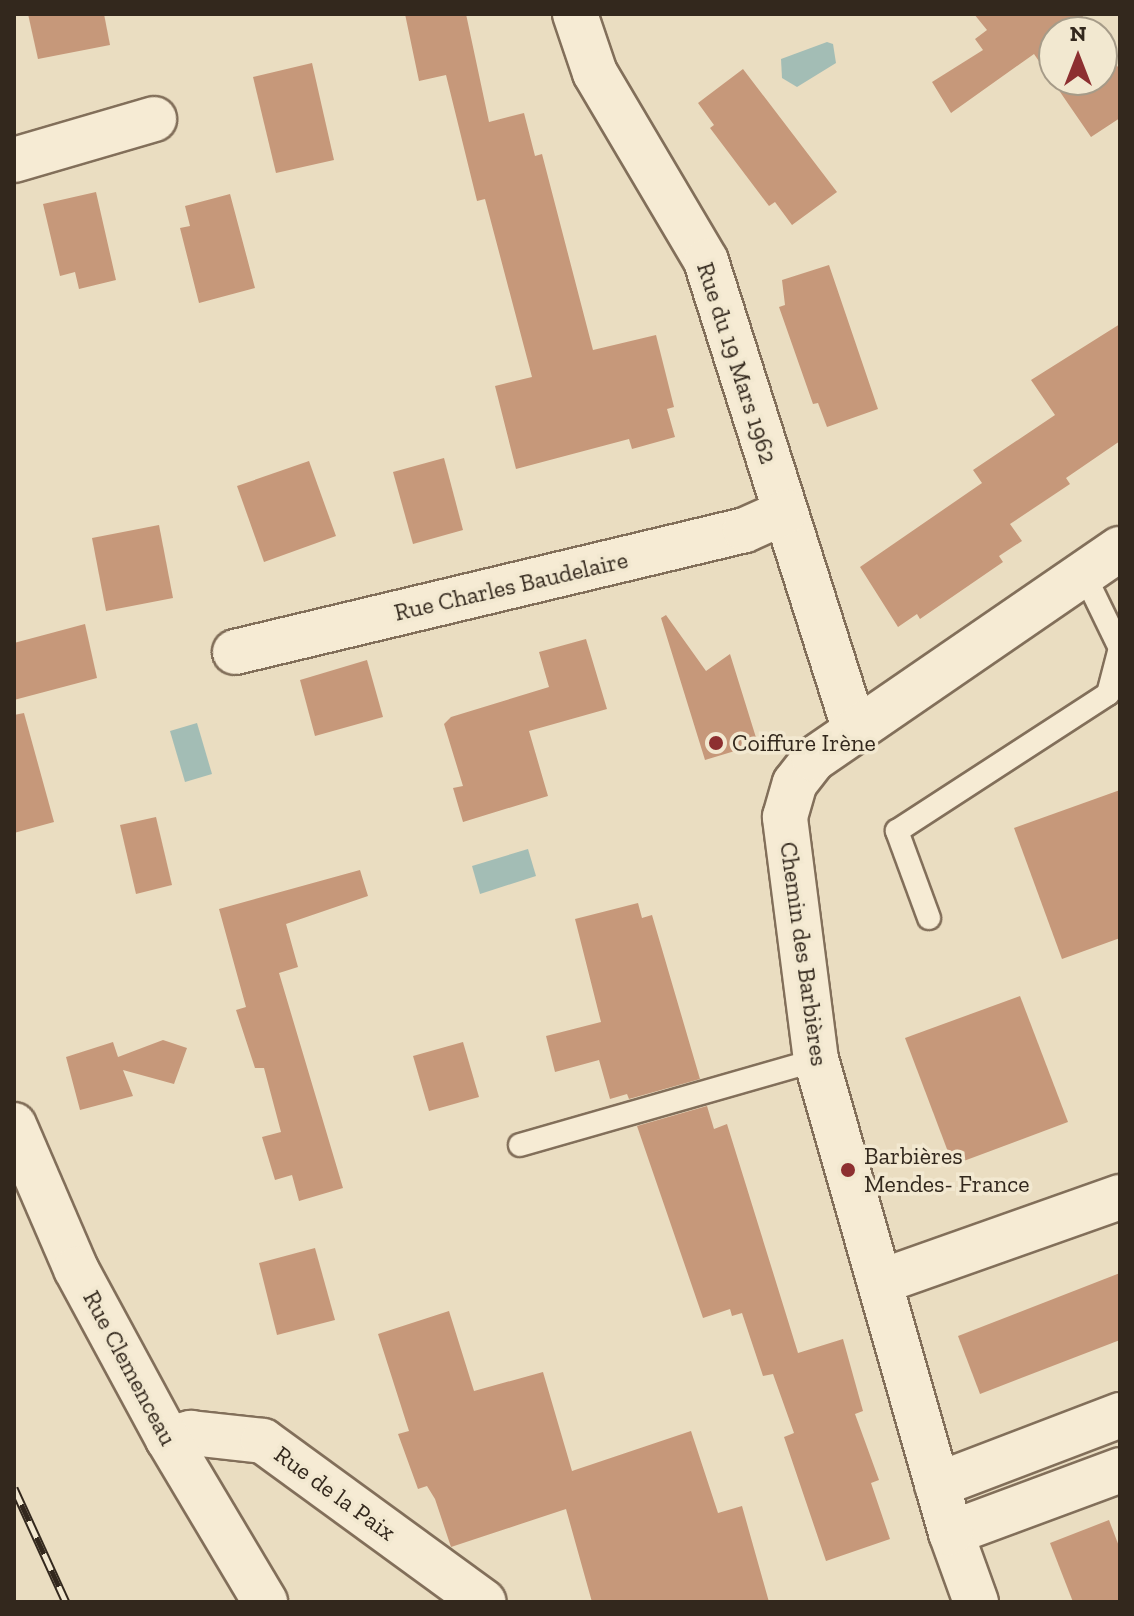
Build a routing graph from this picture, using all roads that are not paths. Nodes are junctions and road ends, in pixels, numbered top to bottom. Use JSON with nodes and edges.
{"nodes":[{"id":1,"x":575,"y":14,"type":"edge"},
{"id":2,"x":154,"y":119,"type":"dead end"},
{"id":3,"x":14,"y":160,"type":"edge"},
{"id":4,"x":785,"y":512,"type":"junction"},
{"id":5,"x":1120,"y":549,"type":"edge"},
{"id":6,"x":1084,"y":574,"type":"junction"},
{"id":7,"x":1120,"y":648,"type":"edge"},
{"id":8,"x":235,"y":652,"type":"dead end"},
{"id":9,"x":855,"y":731,"type":"junction"},
{"id":10,"x":929,"y":918,"type":"dead end"},
{"id":11,"x":816,"y":1060,"type":"junction"},
{"id":12,"x":14,"y":1125,"type":"edge"},
{"id":13,"x":520,"y":1145,"type":"dead end"},
{"id":14,"x":1120,"y":1197,"type":"edge"},
{"id":15,"x":880,"y":1282,"type":"junction"},
{"id":16,"x":1120,"y":1415,"type":"edge"},
{"id":17,"x":168,"y":1439,"type":"junction"},
{"id":18,"x":1120,"y":1470,"type":"edge"},
{"id":19,"x":937,"y":1485,"type":"junction"},
{"id":20,"x":951,"y":1533,"type":"junction"},
{"id":21,"x":265,"y":1602,"type":"edge"},
{"id":22,"x":484,"y":1602,"type":"edge"},
{"id":23,"x":976,"y":1602,"type":"edge"}],
"edges":[{"from":1,"to":4,"type":"street","name":"Rue du 19 Mars 1962"},
{"from":2,"to":3,"type":"street"},
{"from":4,"to":8,"type":"street","name":"Rue Charles Baudelaire"},
{"from":4,"to":9,"type":"street","name":"Rue du 19 Mars 1962"},
{"from":5,"to":6,"type":"street","name":"Chemin des Barbières"},
{"from":6,"to":7,"type":"lane"},
{"from":6,"to":9,"type":"street","name":"Chemin des Barbières"},
{"from":7,"to":10,"type":"lane"},
{"from":9,"to":11,"type":"street","name":"Chemin des Barbières"},
{"from":11,"to":13,"type":"lane"},
{"from":11,"to":15,"type":"street","name":"Chemin des Barbières"},
{"from":12,"to":17,"type":"street","name":"Rue Clemenceau"},
{"from":14,"to":15,"type":"street"},
{"from":15,"to":19,"type":"street","name":"Chemin des Barbières"},
{"from":16,"to":19,"type":"street"},
{"from":17,"to":21,"type":"street","name":"Rue Clemenceau"},
{"from":17,"to":22,"type":"street","name":"Rue de la Paix"},
{"from":18,"to":20,"type":"street"},
{"from":19,"to":20,"type":"street","name":"Chemin des Barbières"},
{"from":20,"to":23,"type":"street","name":"Chemin des Barbières"}]}
